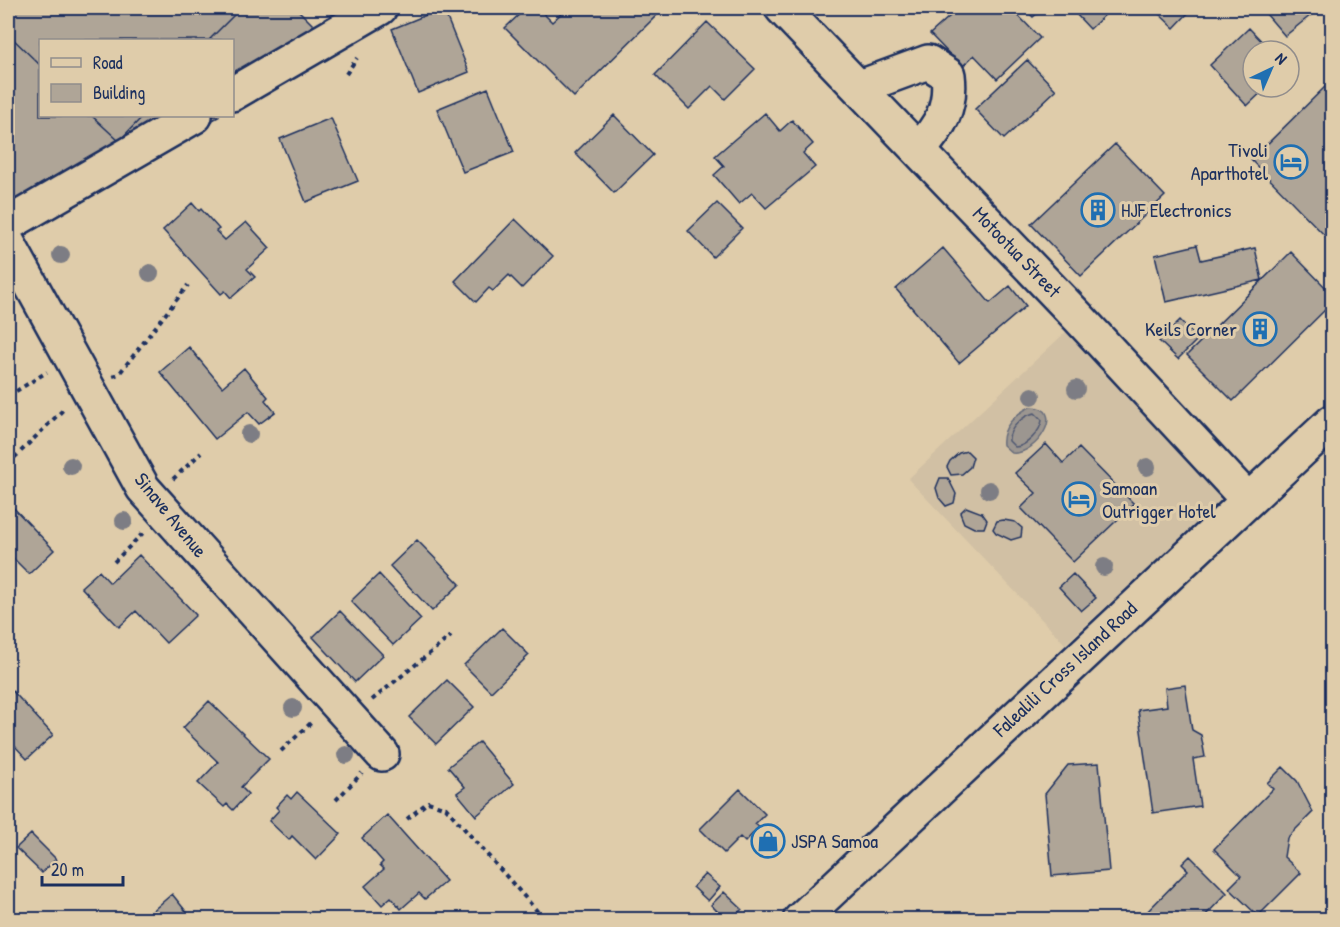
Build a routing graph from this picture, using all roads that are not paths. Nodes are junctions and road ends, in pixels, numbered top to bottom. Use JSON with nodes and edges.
{"nodes":[{"id":1,"x":782,"y":8,"type":"edge"},
{"id":2,"x":376,"y":11,"type":"edge"},
{"id":3,"x":860,"y":87,"type":"junction"},
{"id":4,"x":234,"y":93,"type":"edge"},
{"id":5,"x":193,"y":117,"type":"edge"},
{"id":6,"x":919,"y":150,"type":"junction"},
{"id":7,"x":8,"y":224,"type":"edge"},
{"id":8,"x":8,"y":243,"type":"edge"},
{"id":9,"x":1332,"y":422,"type":"edge"},
{"id":10,"x":1247,"y":499,"type":"junction"},
{"id":11,"x":382,"y":754,"type":"dead end"},
{"id":12,"x":800,"y":920,"type":"edge"}],
"edges":[{"from":1,"to":3,"type":"main road","name":"Motootua Street"},
{"from":2,"to":4,"type":"main road"},
{"from":3,"to":6,"type":"main road","name":"Motootua Street"},
{"from":3,"to":6,"type":"main road"},
{"from":5,"to":7,"type":"main road"},
{"from":6,"to":10,"type":"main road","name":"Motootua Street"},
{"from":8,"to":11,"type":"main road","name":"Sinave Avenue"},
{"from":9,"to":10,"type":"main road","name":"Falealili Cross Island Road"},
{"from":10,"to":12,"type":"main road","name":"Falealili Cross Island Road"}]}
